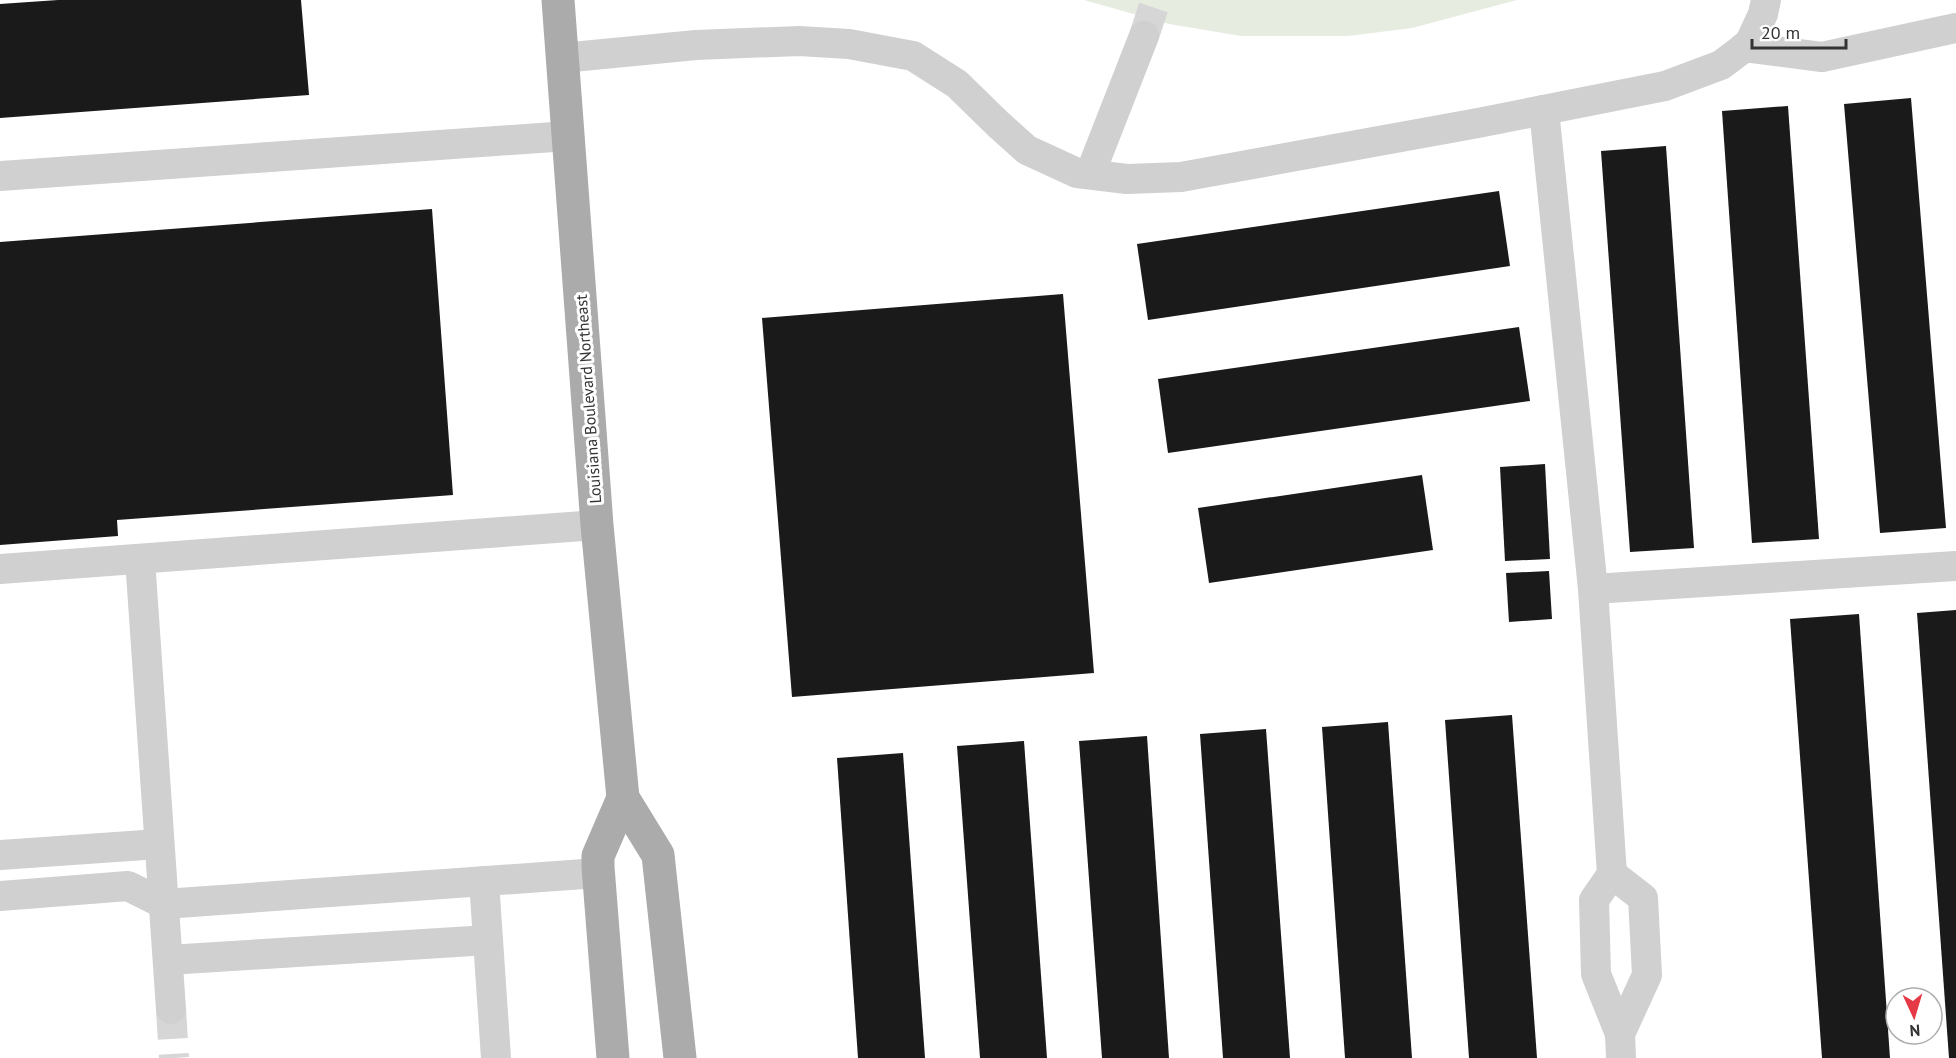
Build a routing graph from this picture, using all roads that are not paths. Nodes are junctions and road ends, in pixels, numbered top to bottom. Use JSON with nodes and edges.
{"nodes":[{"id":1,"x":558,"y":0,"type":"edge"},
{"id":2,"x":1766,"y":0,"type":"edge"},
{"id":3,"x":1956,"y":28,"type":"edge"},
{"id":4,"x":1144,"y":36,"type":"tunnel mouth"},
{"id":5,"x":1744,"y":47,"type":"junction"},
{"id":6,"x":562,"y":58,"type":"junction"},
{"id":7,"x":1544,"y":110,"type":"junction"},
{"id":8,"x":568,"y":136,"type":"junction"},
{"id":9,"x":1090,"y":174,"type":"junction"},
{"id":10,"x":0,"y":176,"type":"edge"},
{"id":11,"x":597,"y":525,"type":"junction"},
{"id":12,"x":140,"y":559,"type":"junction"},
{"id":13,"x":1956,"y":566,"type":"edge"},
{"id":14,"x":0,"y":569,"type":"edge"},
{"id":15,"x":1593,"y":588,"type":"junction"},
{"id":16,"x":623,"y":798,"type":"junction"},
{"id":17,"x":159,"y":844,"type":"junction"},
{"id":18,"x":0,"y":855,"type":"edge"},
{"id":19,"x":598,"y":873,"type":"junction"},
{"id":20,"x":1612,"y":874,"type":"junction"},
{"id":21,"x":484,"y":881,"type":"junction"},
{"id":22,"x":0,"y":896,"type":"edge"},
{"id":23,"x":164,"y":904,"type":"junction"},
{"id":24,"x":488,"y":940,"type":"junction"},
{"id":25,"x":168,"y":960,"type":"junction"},
{"id":26,"x":171,"y":1009,"type":"tunnel mouth"},
{"id":27,"x":1620,"y":1046,"type":"edge"},
{"id":28,"x":496,"y":1058,"type":"edge"},
{"id":29,"x":614,"y":1058,"type":"edge"},
{"id":30,"x":680,"y":1058,"type":"edge"}],
"edges":[{"from":1,"to":6,"type":"main road","name":"Louisiana Boulevard Northeast"},
{"from":2,"to":5,"type":"lane"},
{"from":3,"to":5,"type":"lane"},
{"from":4,"to":9,"type":"lane"},
{"from":5,"to":7,"type":"lane"},
{"from":6,"to":8,"type":"main road","name":"Louisiana Boulevard Northeast"},
{"from":6,"to":9,"type":"lane"},
{"from":7,"to":9,"type":"lane"},
{"from":7,"to":15,"type":"lane"},
{"from":8,"to":10,"type":"lane"},
{"from":8,"to":11,"type":"main road","name":"Louisiana Boulevard Northeast"},
{"from":11,"to":12,"type":"lane"},
{"from":11,"to":16,"type":"main road","name":"Louisiana Boulevard Northeast"},
{"from":12,"to":14,"type":"lane"},
{"from":12,"to":17,"type":"lane"},
{"from":13,"to":15,"type":"lane"},
{"from":15,"to":20,"type":"lane"},
{"from":16,"to":19,"type":"main road","name":"Louisiana Boulevard Northeast"},
{"from":16,"to":30,"type":"main road","name":"Louisiana Boulevard Northeast"},
{"from":17,"to":18,"type":"lane"},
{"from":17,"to":23,"type":"lane"},
{"from":19,"to":21,"type":"lane"},
{"from":19,"to":29,"type":"main road","name":"Louisiana Boulevard Northeast"},
{"from":20,"to":27,"type":"lane"},
{"from":20,"to":27,"type":"lane"},
{"from":21,"to":23,"type":"lane"},
{"from":21,"to":24,"type":"lane"},
{"from":22,"to":23,"type":"lane"},
{"from":23,"to":25,"type":"lane"},
{"from":24,"to":25,"type":"lane"},
{"from":24,"to":28,"type":"lane"},
{"from":25,"to":26,"type":"lane"}]}
